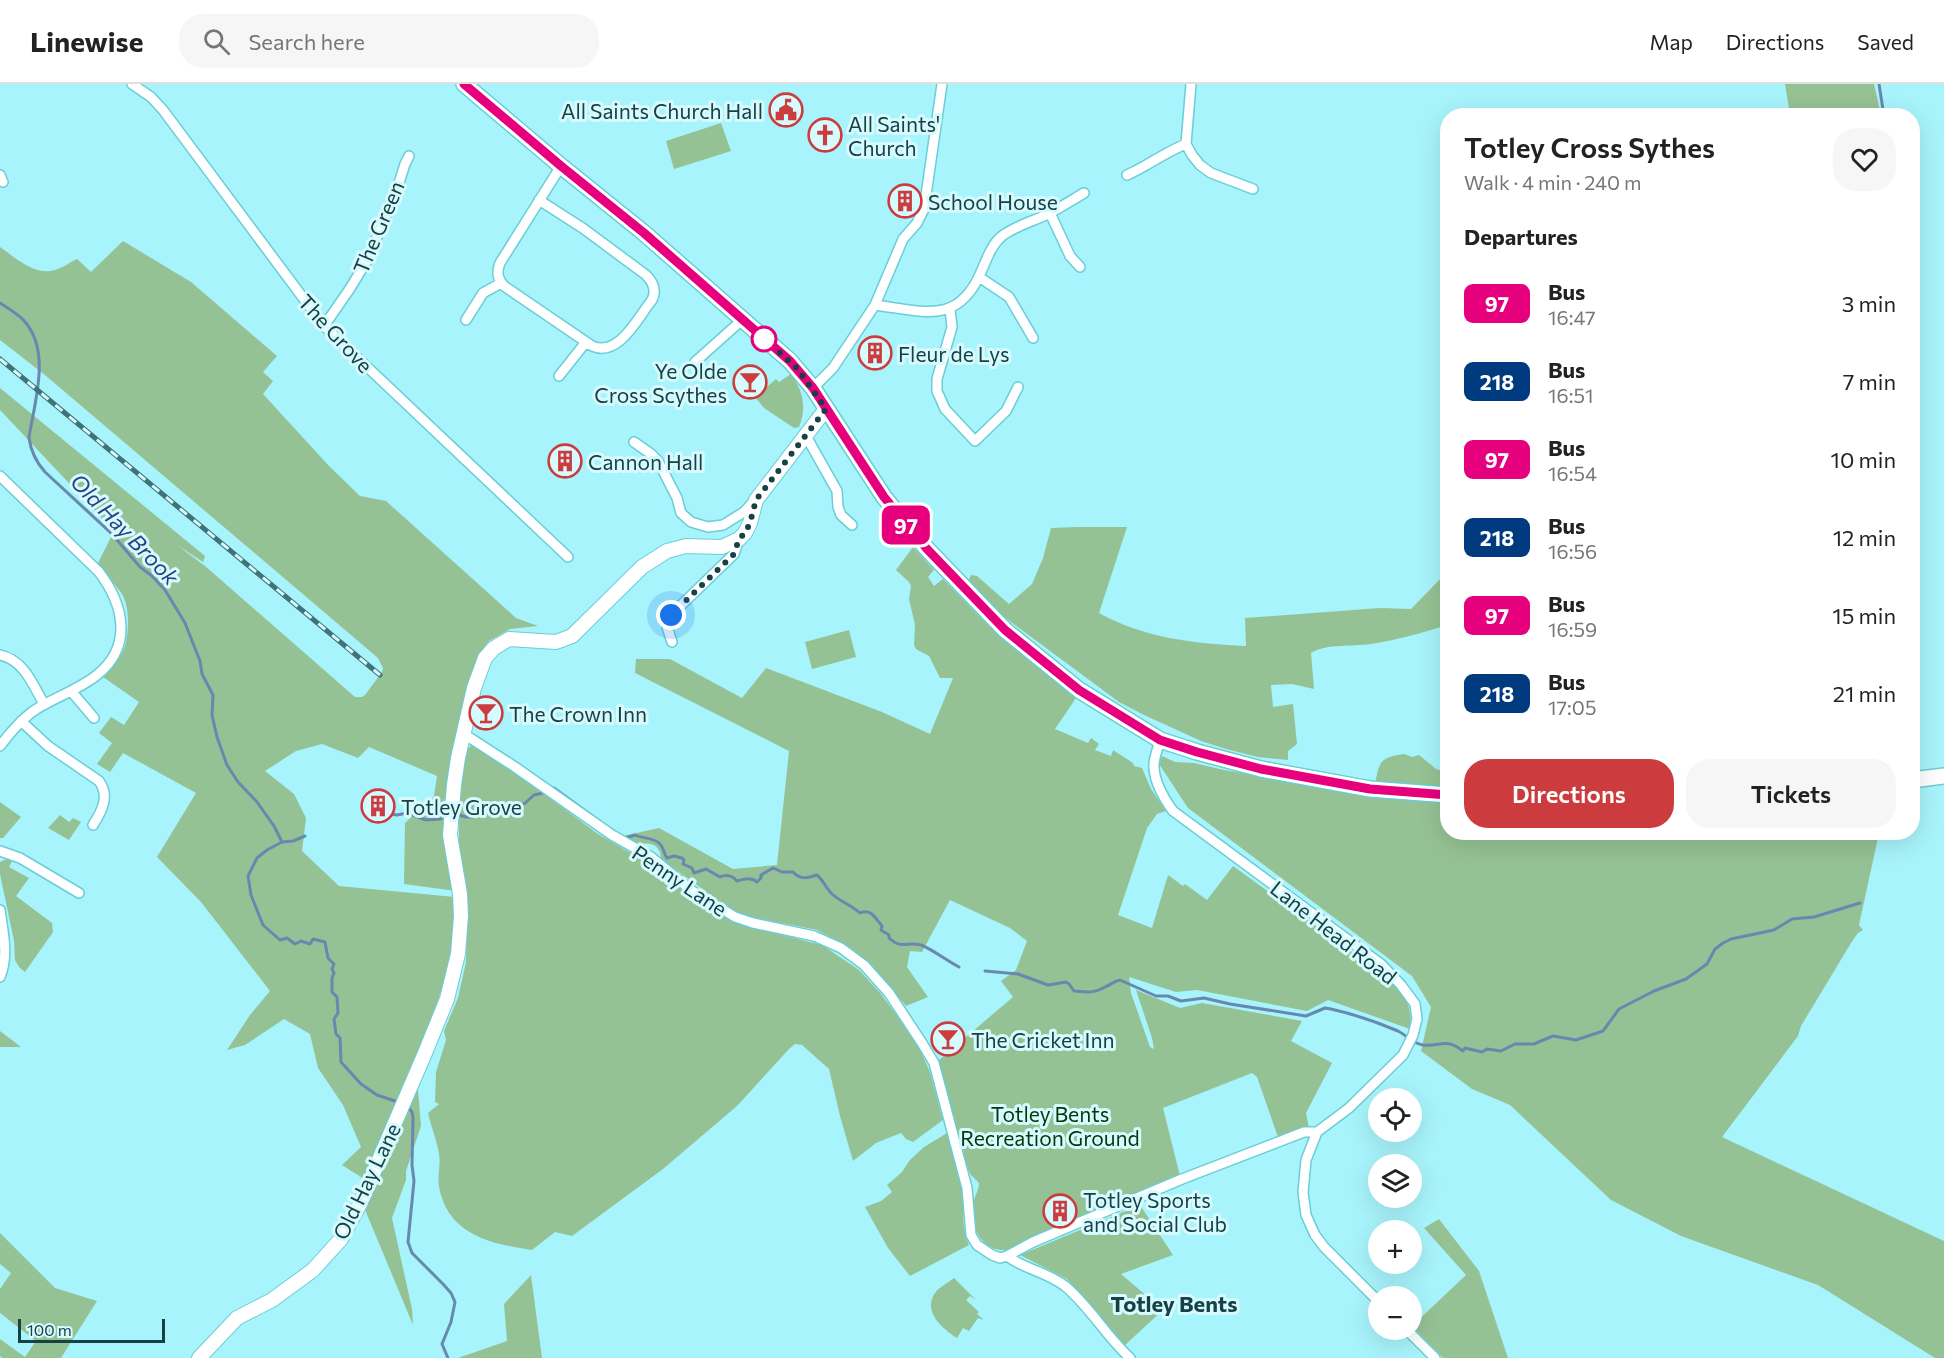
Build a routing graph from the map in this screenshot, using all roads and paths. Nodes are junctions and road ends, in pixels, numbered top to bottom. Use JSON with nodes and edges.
{"nodes":[{"id":1,"x":132,"y":84,"type":"edge"},
{"id":2,"x":464,"y":84,"type":"edge"},
{"id":3,"x":942,"y":84,"type":"edge"},
{"id":4,"x":1191,"y":84,"type":"edge"},
{"id":5,"x":1186,"y":144,"type":"junction"},
{"id":6,"x":410,"y":156,"type":"dead end"},
{"id":7,"x":561,"y":166,"type":"junction"},
{"id":8,"x":1127,"y":175,"type":"dead end"},
{"id":9,"x":1253,"y":189,"type":"dead end"},
{"id":10,"x":1084,"y":193,"type":"dead end"},
{"id":11,"x":539,"y":200,"type":"junction"},
{"id":12,"x":1050,"y":213,"type":"junction"},
{"id":13,"x":1080,"y":267,"type":"dead end"},
{"id":14,"x":979,"y":277,"type":"junction"},
{"id":15,"x":501,"y":283,"type":"junction"},
{"id":16,"x":875,"y":305,"type":"junction"},
{"id":17,"x":950,"y":309,"type":"junction"},
{"id":18,"x":465,"y":320,"type":"dead end"},
{"id":19,"x":742,"y":320,"type":"junction"},
{"id":20,"x":324,"y":326,"type":"junction"},
{"id":21,"x":1033,"y":338,"type":"dead end"},
{"id":22,"x":586,"y":342,"type":"junction"},
{"id":23,"x":695,"y":362,"type":"dead end"},
{"id":24,"x":559,"y":376,"type":"dead end"},
{"id":25,"x":1018,"y":387,"type":"dead end"},
{"id":26,"x":813,"y":388,"type":"junction"},
{"id":27,"x":826,"y":409,"type":"junction"},
{"id":28,"x":806,"y":436,"type":"junction"},
{"id":29,"x":634,"y":442,"type":"dead end"},
{"id":30,"x":0,"y":476,"type":"edge"},
{"id":31,"x":756,"y":500,"type":"junction"},
{"id":32,"x":852,"y":525,"type":"dead end"},
{"id":33,"x":739,"y":539,"type":"junction"},
{"id":34,"x":568,"y":557,"type":"dead end"},
{"id":35,"x":672,"y":642,"type":"dead end"},
{"id":36,"x":0,"y":655,"type":"edge"},
{"id":37,"x":71,"y":691,"type":"junction"},
{"id":38,"x":44,"y":704,"type":"junction"},
{"id":39,"x":94,"y":718,"type":"dead end"},
{"id":40,"x":21,"y":721,"type":"junction"},
{"id":41,"x":464,"y":734,"type":"junction"},
{"id":42,"x":1160,"y":740,"type":"junction"},
{"id":43,"x":0,"y":746,"type":"edge"},
{"id":44,"x":1944,"y":776,"type":"edge"},
{"id":45,"x":1920,"y":779,"type":"edge"},
{"id":46,"x":1440,"y":794,"type":"edge"},
{"id":47,"x":93,"y":825,"type":"dead end"},
{"id":48,"x":0,"y":852,"type":"edge"},
{"id":49,"x":79,"y":893,"type":"dead end"},
{"id":50,"x":0,"y":910,"type":"edge"},
{"id":51,"x":0,"y":977,"type":"edge"},
{"id":52,"x":1317,"y":1132,"type":"junction"},
{"id":53,"x":1007,"y":1257,"type":"junction"},
{"id":54,"x":1368,"y":1291,"type":"edge"},
{"id":55,"x":1417,"y":1340,"type":"edge"},
{"id":56,"x":199,"y":1358,"type":"edge"},
{"id":57,"x":1130,"y":1358,"type":"edge"},
{"id":58,"x":1436,"y":1358,"type":"edge"}],
"edges":[{"from":1,"to":20,"type":"street","name":"The Grove"},
{"from":2,"to":7,"type":"main road"},
{"from":3,"to":16,"type":"street"},
{"from":4,"to":5,"type":"street"},
{"from":5,"to":8,"type":"street"},
{"from":5,"to":9,"type":"street"},
{"from":6,"to":20,"type":"street","name":"The Green"},
{"from":7,"to":11,"type":"street"},
{"from":7,"to":19,"type":"main road"},
{"from":10,"to":12,"type":"street"},
{"from":11,"to":15,"type":"street"},
{"from":11,"to":22,"type":"street"},
{"from":12,"to":13,"type":"street"},
{"from":12,"to":14,"type":"street"},
{"from":14,"to":17,"type":"street"},
{"from":14,"to":21,"type":"street"},
{"from":15,"to":18,"type":"street"},
{"from":15,"to":22,"type":"street"},
{"from":16,"to":17,"type":"street"},
{"from":16,"to":26,"type":"street"},
{"from":17,"to":25,"type":"street"},
{"from":19,"to":23,"type":"street"},
{"from":19,"to":26,"type":"main road"},
{"from":20,"to":34,"type":"street","name":"The Grove"},
{"from":22,"to":24,"type":"street"},
{"from":26,"to":27,"type":"main road"},
{"from":27,"to":28,"type":"street"},
{"from":27,"to":42,"type":"main road"},
{"from":28,"to":31,"type":"street"},
{"from":28,"to":32,"type":"street"},
{"from":29,"to":31,"type":"street"},
{"from":30,"to":37,"type":"street"},
{"from":31,"to":33,"type":"street"},
{"from":33,"to":35,"type":"street"},
{"from":33,"to":41,"type":"street","name":"Old Hay Lane"},
{"from":36,"to":38,"type":"street"},
{"from":37,"to":38,"type":"street"},
{"from":37,"to":39,"type":"street"},
{"from":38,"to":40,"type":"street"},
{"from":40,"to":43,"type":"street"},
{"from":40,"to":47,"type":"street"},
{"from":41,"to":53,"type":"street","name":"Penny Lane"},
{"from":41,"to":56,"type":"street","name":"Old Hay Lane"},
{"from":42,"to":46,"type":"main road"},
{"from":42,"to":52,"type":"street","name":"Lane Head Road"},
{"from":44,"to":45,"type":"main road"},
{"from":48,"to":49,"type":"street"},
{"from":50,"to":51,"type":"street"},
{"from":52,"to":53,"type":"street"},
{"from":52,"to":54,"type":"street"},
{"from":53,"to":57,"type":"street","name":"Penny Lane"},
{"from":55,"to":58,"type":"street"}]}
